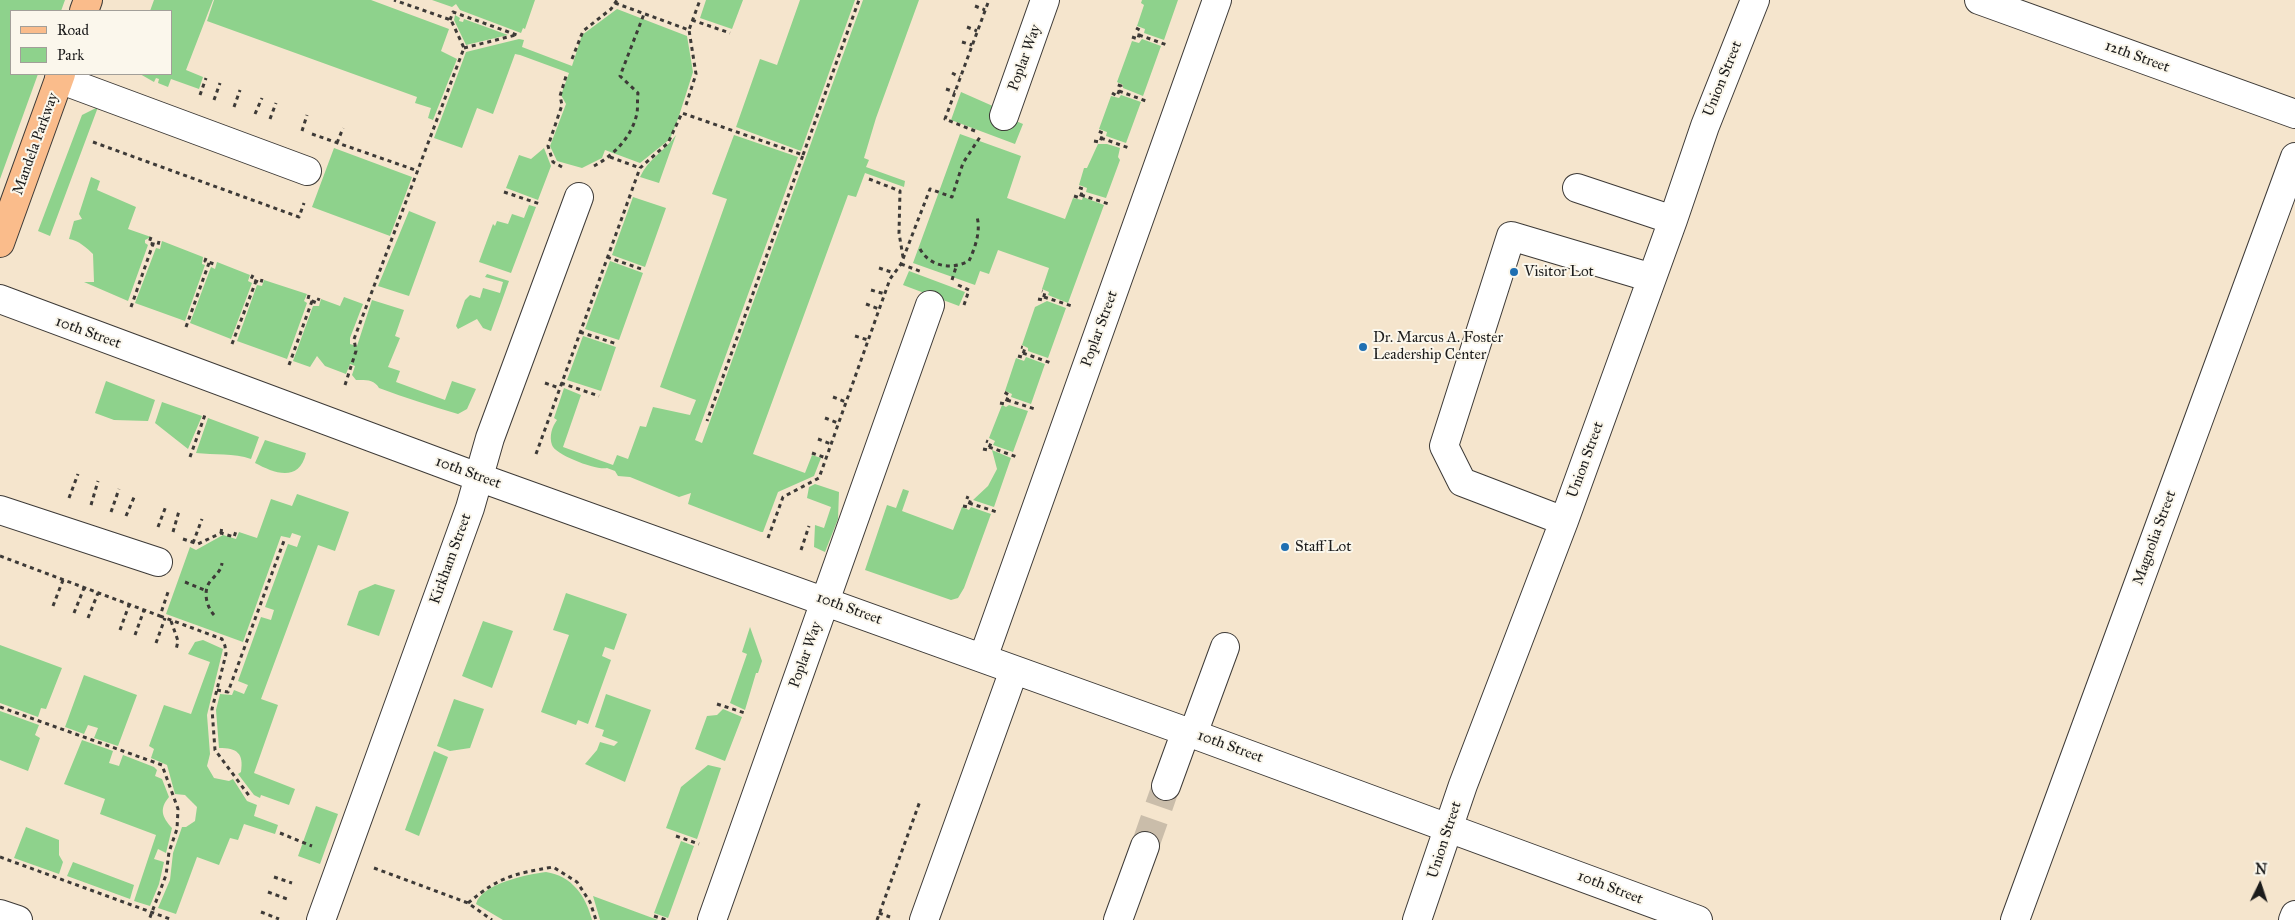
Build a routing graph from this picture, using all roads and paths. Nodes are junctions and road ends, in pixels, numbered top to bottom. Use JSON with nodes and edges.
{"nodes":[{"id":1,"x":394,"y":0,"type":"edge"},
{"id":2,"x":700,"y":0,"type":"edge"},
{"id":3,"x":859,"y":0,"type":"edge"},
{"id":4,"x":989,"y":0,"type":"edge"},
{"id":5,"x":1045,"y":0,"type":"edge"},
{"id":6,"x":1217,"y":0,"type":"edge"},
{"id":7,"x":1755,"y":0,"type":"edge"},
{"id":8,"x":1979,"y":0,"type":"edge"},
{"id":9,"x":616,"y":1,"type":"edge"},
{"id":10,"x":975,"y":6,"type":"dead end"},
{"id":11,"x":985,"y":10,"type":"junction"},
{"id":12,"x":644,"y":14,"type":"junction"},
{"id":13,"x":450,"y":20,"type":"junction"},
{"id":14,"x":692,"y":20,"type":"junction"},
{"id":15,"x":967,"y":28,"type":"dead end"},
{"id":16,"x":1136,"y":28,"type":"dead end"},
{"id":17,"x":689,"y":30,"type":"junction"},
{"id":18,"x":977,"y":31,"type":"junction"},
{"id":19,"x":730,"y":34,"type":"dead end"},
{"id":20,"x":1139,"y":35,"type":"junction"},
{"id":21,"x":1132,"y":37,"type":"dead end"},
{"id":22,"x":962,"y":42,"type":"dead end"},
{"id":23,"x":972,"y":45,"type":"junction"},
{"id":24,"x":1167,"y":45,"type":"dead end"},
{"id":25,"x":464,"y":48,"type":"junction"},
{"id":26,"x":572,"y":59,"type":"dead end"},
{"id":27,"x":952,"y":73,"type":"dead end"},
{"id":28,"x":567,"y":74,"type":"dead end"},
{"id":29,"x":61,"y":77,"type":"edge"},
{"id":30,"x":960,"y":77,"type":"junction"},
{"id":31,"x":206,"y":78,"type":"dead end"},
{"id":32,"x":220,"y":83,"type":"dead end"},
{"id":33,"x":1115,"y":84,"type":"dead end"},
{"id":34,"x":946,"y":89,"type":"dead end"},
{"id":35,"x":240,"y":90,"type":"dead end"},
{"id":36,"x":1119,"y":91,"type":"junction"},
{"id":37,"x":955,"y":92,"type":"junction"},
{"id":38,"x":1112,"y":93,"type":"dead end"},
{"id":39,"x":200,"y":95,"type":"dead end"},
{"id":40,"x":262,"y":98,"type":"dead end"},
{"id":41,"x":214,"y":100,"type":"dead end"},
{"id":42,"x":1147,"y":102,"type":"dead end"},
{"id":43,"x":276,"y":103,"type":"dead end"},
{"id":44,"x":686,"y":105,"type":"dead end"},
{"id":45,"x":234,"y":107,"type":"dead end"},
{"id":46,"x":256,"y":114,"type":"dead end"},
{"id":47,"x":2295,"y":114,"type":"edge"},
{"id":48,"x":307,"y":115,"type":"dead end"},
{"id":49,"x":1004,"y":116,"type":"dead end"},
{"id":50,"x":270,"y":119,"type":"dead end"},
{"id":51,"x":945,"y":119,"type":"dead end"},
{"id":52,"x":343,"y":128,"type":"dead end"},
{"id":53,"x":302,"y":131,"type":"dead end"},
{"id":54,"x":1098,"y":131,"type":"dead end"},
{"id":55,"x":981,"y":134,"type":"dead end"},
{"id":56,"x":1102,"y":138,"type":"junction"},
{"id":57,"x":1094,"y":141,"type":"dead end"},
{"id":58,"x":93,"y":142,"type":"dead end"},
{"id":59,"x":337,"y":143,"type":"dead end"},
{"id":60,"x":1130,"y":148,"type":"dead end"},
{"id":61,"x":803,"y":154,"type":"junction"},
{"id":62,"x":2295,"y":157,"type":"edge"},
{"id":63,"x":558,"y":166,"type":"dead end"},
{"id":64,"x":640,"y":168,"type":"junction"},
{"id":65,"x":307,"y":171,"type":"dead end"},
{"id":66,"x":869,"y":179,"type":"dead end"},
{"id":67,"x":1077,"y":187,"type":"dead end"},
{"id":68,"x":1577,"y":188,"type":"dead end"},
{"id":69,"x":504,"y":192,"type":"dead end"},
{"id":70,"x":1081,"y":195,"type":"junction"},
{"id":71,"x":1074,"y":196,"type":"dead end"},
{"id":72,"x":580,"y":197,"type":"dead end"},
{"id":73,"x":1109,"y":204,"type":"dead end"},
{"id":74,"x":543,"y":205,"type":"dead end"},
{"id":75,"x":299,"y":217,"type":"dead end"},
{"id":76,"x":976,"y":217,"type":"dead end"},
{"id":77,"x":1673,"y":220,"type":"junction"},
{"id":78,"x":151,"y":238,"type":"dead end"},
{"id":79,"x":159,"y":240,"type":"dead end"},
{"id":80,"x":0,"y":243,"type":"edge"},
{"id":81,"x":153,"y":244,"type":"junction"},
{"id":82,"x":920,"y":249,"type":"dead end"},
{"id":83,"x":607,"y":257,"type":"junction"},
{"id":84,"x":206,"y":258,"type":"dead end"},
{"id":85,"x":904,"y":258,"type":"junction"},
{"id":86,"x":215,"y":261,"type":"dead end"},
{"id":87,"x":209,"y":263,"type":"junction"},
{"id":88,"x":956,"y":267,"type":"junction"},
{"id":89,"x":879,"y":268,"type":"dead end"},
{"id":90,"x":644,"y":270,"type":"dead end"},
{"id":91,"x":894,"y":273,"type":"junction"},
{"id":92,"x":253,"y":275,"type":"dead end"},
{"id":93,"x":1652,"y":278,"type":"junction"},
{"id":94,"x":262,"y":279,"type":"dead end"},
{"id":95,"x":256,"y":281,"type":"junction"},
{"id":96,"x":950,"y":283,"type":"dead end"},
{"id":97,"x":871,"y":290,"type":"dead end"},
{"id":98,"x":1042,"y":291,"type":"dead end"},
{"id":99,"x":885,"y":294,"type":"junction"},
{"id":100,"x":309,"y":295,"type":"dead end"},
{"id":101,"x":1044,"y":297,"type":"junction"},
{"id":102,"x":319,"y":298,"type":"dead end"},
{"id":103,"x":0,"y":299,"type":"edge"},
{"id":104,"x":1038,"y":299,"type":"dead end"},
{"id":105,"x":312,"y":301,"type":"junction"},
{"id":106,"x":866,"y":304,"type":"dead end"},
{"id":107,"x":930,"y":305,"type":"dead end"},
{"id":108,"x":1072,"y":306,"type":"dead end"},
{"id":109,"x":131,"y":307,"type":"dead end"},
{"id":110,"x":879,"y":309,"type":"junction"},
{"id":111,"x":186,"y":327,"type":"dead end"},
{"id":112,"x":580,"y":332,"type":"junction"},
{"id":113,"x":855,"y":336,"type":"dead end"},
{"id":114,"x":868,"y":340,"type":"junction"},
{"id":115,"x":232,"y":344,"type":"dead end"},
{"id":116,"x":618,"y":344,"type":"dead end"},
{"id":117,"x":1021,"y":347,"type":"dead end"},
{"id":118,"x":1023,"y":353,"type":"junction"},
{"id":119,"x":1018,"y":356,"type":"dead end"},
{"id":120,"x":1051,"y":362,"type":"dead end"},
{"id":121,"x":289,"y":365,"type":"dead end"},
{"id":122,"x":561,"y":383,"type":"junction"},
{"id":123,"x":346,"y":385,"type":"dead end"},
{"id":124,"x":1004,"y":392,"type":"dead end"},
{"id":125,"x":599,"y":396,"type":"dead end"},
{"id":126,"x":833,"y":397,"type":"dead end"},
{"id":127,"x":1007,"y":400,"type":"junction"},
{"id":128,"x":846,"y":402,"type":"junction"},
{"id":129,"x":1000,"y":403,"type":"dead end"},
{"id":130,"x":1035,"y":409,"type":"dead end"},
{"id":131,"x":206,"y":412,"type":"dead end"},
{"id":132,"x":825,"y":418,"type":"dead end"},
{"id":133,"x":707,"y":421,"type":"dead end"},
{"id":134,"x":838,"y":423,"type":"junction"},
{"id":135,"x":818,"y":439,"type":"dead end"},
{"id":136,"x":986,"y":441,"type":"dead end"},
{"id":137,"x":831,"y":444,"type":"junction"},
{"id":138,"x":989,"y":447,"type":"junction"},
{"id":139,"x":983,"y":449,"type":"dead end"},
{"id":140,"x":812,"y":453,"type":"dead end"},
{"id":141,"x":536,"y":454,"type":"dead end"},
{"id":142,"x":190,"y":456,"type":"dead end"},
{"id":143,"x":1018,"y":457,"type":"dead end"},
{"id":144,"x":826,"y":458,"type":"junction"},
{"id":145,"x":78,"y":474,"type":"dead end"},
{"id":146,"x":478,"y":477,"type":"junction"},
{"id":147,"x":98,"y":482,"type":"dead end"},
{"id":148,"x":119,"y":489,"type":"dead end"},
{"id":149,"x":135,"y":495,"type":"dead end"},
{"id":150,"x":966,"y":497,"type":"dead end"},
{"id":151,"x":69,"y":498,"type":"dead end"},
{"id":152,"x":969,"y":503,"type":"junction"},
{"id":153,"x":90,"y":506,"type":"dead end"},
{"id":154,"x":166,"y":506,"type":"dead end"},
{"id":155,"x":963,"y":506,"type":"dead end"},
{"id":156,"x":0,"y":510,"type":"edge"},
{"id":157,"x":180,"y":511,"type":"dead end"},
{"id":158,"x":997,"y":512,"type":"dead end"},
{"id":159,"x":111,"y":513,"type":"dead end"},
{"id":160,"x":125,"y":518,"type":"dead end"},
{"id":161,"x":202,"y":519,"type":"dead end"},
{"id":162,"x":1564,"y":521,"type":"junction"},
{"id":163,"x":222,"y":526,"type":"dead end"},
{"id":164,"x":809,"y":526,"type":"dead end"},
{"id":165,"x":157,"y":530,"type":"dead end"},
{"id":166,"x":236,"y":531,"type":"dead end"},
{"id":167,"x":172,"y":535,"type":"dead end"},
{"id":168,"x":284,"y":538,"type":"dead end"},
{"id":169,"x":768,"y":538,"type":"dead end"},
{"id":170,"x":193,"y":543,"type":"dead end"},
{"id":171,"x":800,"y":550,"type":"dead end"},
{"id":172,"x":158,"y":562,"type":"dead end"},
{"id":173,"x":222,"y":563,"type":"dead end"},
{"id":174,"x":181,"y":579,"type":"dead end"},
{"id":175,"x":63,"y":580,"type":"dead end"},
{"id":176,"x":84,"y":588,"type":"dead end"},
{"id":177,"x":207,"y":591,"type":"junction"},
{"id":178,"x":98,"y":593,"type":"dead end"},
{"id":179,"x":825,"y":601,"type":"junction"},
{"id":180,"x":129,"y":605,"type":"dead end"},
{"id":181,"x":53,"y":606,"type":"dead end"},
{"id":182,"x":144,"y":610,"type":"dead end"},
{"id":183,"x":74,"y":613,"type":"dead end"},
{"id":184,"x":214,"y":615,"type":"dead end"},
{"id":185,"x":160,"y":616,"type":"dead end"},
{"id":186,"x":88,"y":618,"type":"dead end"},
{"id":187,"x":165,"y":618,"type":"junction"},
{"id":188,"x":171,"y":620,"type":"junction"},
{"id":189,"x":120,"y":630,"type":"dead end"},
{"id":190,"x":135,"y":635,"type":"dead end"},
{"id":191,"x":156,"y":643,"type":"dead end"},
{"id":192,"x":1225,"y":647,"type":"dead end"},
{"id":193,"x":176,"y":650,"type":"dead end"},
{"id":194,"x":983,"y":658,"type":"junction"},
{"id":195,"x":1014,"y":670,"type":"junction"},
{"id":196,"x":217,"y":690,"type":"junction"},
{"id":197,"x":717,"y":704,"type":"dead end"},
{"id":198,"x":0,"y":707,"type":"edge"},
{"id":199,"x":745,"y":714,"type":"dead end"},
{"id":200,"x":1190,"y":732,"type":"junction"},
{"id":201,"x":1166,"y":786,"type":"tunnel mouth"},
{"id":202,"x":250,"y":797,"type":"dead end"},
{"id":203,"x":920,"y":801,"type":"dead end"},
{"id":204,"x":1449,"y":827,"type":"junction"},
{"id":205,"x":676,"y":836,"type":"dead end"},
{"id":206,"x":699,"y":844,"type":"dead end"},
{"id":207,"x":1146,"y":846,"type":"tunnel mouth"},
{"id":208,"x":344,"y":857,"type":"junction"},
{"id":209,"x":0,"y":858,"type":"edge"},
{"id":210,"x":274,"y":877,"type":"dead end"},
{"id":211,"x":292,"y":883,"type":"dead end"},
{"id":212,"x":268,"y":892,"type":"dead end"},
{"id":213,"x":287,"y":899,"type":"dead end"},
{"id":214,"x":468,"y":903,"type":"junction"},
{"id":215,"x":261,"y":912,"type":"dead end"},
{"id":216,"x":151,"y":913,"type":"junction"},
{"id":217,"x":0,"y":914,"type":"edge"},
{"id":218,"x":2295,"y":915,"type":"edge"},
{"id":219,"x":654,"y":916,"type":"dead end"},
{"id":220,"x":279,"y":918,"type":"dead end"},
{"id":221,"x":170,"y":919,"type":"edge"},
{"id":222,"x":18,"y":920,"type":"edge"},
{"id":223,"x":149,"y":920,"type":"edge"},
{"id":224,"x":321,"y":920,"type":"edge"},
{"id":225,"x":492,"y":920,"type":"edge"},
{"id":226,"x":596,"y":920,"type":"edge"},
{"id":227,"x":666,"y":920,"type":"edge"},
{"id":228,"x":712,"y":920,"type":"edge"},
{"id":229,"x":877,"y":920,"type":"edge"},
{"id":230,"x":924,"y":920,"type":"edge"},
{"id":231,"x":1118,"y":920,"type":"edge"},
{"id":232,"x":1417,"y":920,"type":"edge"},
{"id":233,"x":1698,"y":920,"type":"edge"},
{"id":234,"x":2015,"y":920,"type":"edge"},
{"id":235,"x":2294,"y":920,"type":"edge"}],
"edges":[{"from":1,"to":13,"type":"path"},
{"from":2,"to":14,"type":"path"},
{"from":3,"to":61,"type":"path"},
{"from":4,"to":11,"type":"path"},
{"from":5,"to":49,"type":"street","name":"Poplar Way"},
{"from":6,"to":194,"type":"street","name":"Poplar Street"},
{"from":7,"to":77,"type":"street","name":"Union Street"},
{"from":8,"to":47,"type":"street","name":"12th Street"},
{"from":9,"to":12,"type":"path"},
{"from":9,"to":26,"type":"path"},
{"from":10,"to":11,"type":"path"},
{"from":11,"to":18,"type":"path"},
{"from":12,"to":17,"type":"path"},
{"from":12,"to":64,"type":"path"},
{"from":13,"to":25,"type":"path"},
{"from":13,"to":25,"type":"path"},
{"from":14,"to":17,"type":"path"},
{"from":14,"to":19,"type":"path"},
{"from":15,"to":18,"type":"path"},
{"from":16,"to":20,"type":"path"},
{"from":17,"to":44,"type":"path"},
{"from":18,"to":23,"type":"path"},
{"from":20,"to":21,"type":"path"},
{"from":20,"to":24,"type":"path"},
{"from":22,"to":23,"type":"path"},
{"from":23,"to":30,"type":"path"},
{"from":25,"to":123,"type":"path"},
{"from":27,"to":30,"type":"path"},
{"from":28,"to":63,"type":"path"},
{"from":29,"to":65,"type":"street"},
{"from":29,"to":80,"type":"main road","name":"Mandela Parkway"},
{"from":30,"to":37,"type":"path"},
{"from":31,"to":39,"type":"path"},
{"from":32,"to":41,"type":"path"},
{"from":33,"to":36,"type":"path"},
{"from":34,"to":37,"type":"path"},
{"from":35,"to":45,"type":"path"},
{"from":36,"to":38,"type":"path"},
{"from":36,"to":42,"type":"path"},
{"from":37,"to":51,"type":"path"},
{"from":40,"to":46,"type":"path"},
{"from":43,"to":50,"type":"path"},
{"from":48,"to":53,"type":"path"},
{"from":52,"to":59,"type":"path"},
{"from":54,"to":56,"type":"path"},
{"from":55,"to":85,"type":"path"},
{"from":56,"to":57,"type":"path"},
{"from":56,"to":60,"type":"path"},
{"from":58,"to":75,"type":"path"},
{"from":61,"to":64,"type":"path"},
{"from":61,"to":133,"type":"path"},
{"from":62,"to":234,"type":"street","name":"Magnolia Street"},
{"from":64,"to":83,"type":"path"},
{"from":66,"to":85,"type":"path"},
{"from":67,"to":70,"type":"path"},
{"from":68,"to":77,"type":"street"},
{"from":69,"to":74,"type":"path"},
{"from":70,"to":71,"type":"path"},
{"from":70,"to":73,"type":"path"},
{"from":72,"to":146,"type":"street","name":"Kirkham Street"},
{"from":76,"to":88,"type":"path"},
{"from":77,"to":93,"type":"street","name":"Union Street"},
{"from":78,"to":81,"type":"path"},
{"from":79,"to":81,"type":"path"},
{"from":81,"to":109,"type":"path"},
{"from":82,"to":88,"type":"path"},
{"from":83,"to":90,"type":"path"},
{"from":83,"to":112,"type":"path"},
{"from":84,"to":87,"type":"path"},
{"from":85,"to":91,"type":"path"},
{"from":86,"to":87,"type":"path"},
{"from":87,"to":111,"type":"path"},
{"from":88,"to":96,"type":"path"},
{"from":89,"to":91,"type":"path"},
{"from":91,"to":99,"type":"path"},
{"from":92,"to":95,"type":"path"},
{"from":93,"to":162,"type":"street","name":"Union Street"},
{"from":93,"to":162,"type":"street"},
{"from":94,"to":95,"type":"path"},
{"from":95,"to":115,"type":"path"},
{"from":97,"to":99,"type":"path"},
{"from":98,"to":101,"type":"path"},
{"from":99,"to":110,"type":"path"},
{"from":100,"to":105,"type":"path"},
{"from":101,"to":104,"type":"path"},
{"from":101,"to":108,"type":"path"},
{"from":102,"to":105,"type":"path"},
{"from":103,"to":146,"type":"street","name":"10th Street"},
{"from":105,"to":121,"type":"path"},
{"from":106,"to":110,"type":"path"},
{"from":107,"to":179,"type":"street","name":"Poplar Way"},
{"from":110,"to":114,"type":"path"},
{"from":112,"to":116,"type":"path"},
{"from":112,"to":122,"type":"path"},
{"from":113,"to":114,"type":"path"},
{"from":114,"to":128,"type":"path"},
{"from":117,"to":118,"type":"path"},
{"from":118,"to":119,"type":"path"},
{"from":118,"to":120,"type":"path"},
{"from":122,"to":125,"type":"path"},
{"from":122,"to":141,"type":"path"},
{"from":124,"to":127,"type":"path"},
{"from":126,"to":128,"type":"path"},
{"from":127,"to":129,"type":"path"},
{"from":127,"to":130,"type":"path"},
{"from":128,"to":134,"type":"path"},
{"from":131,"to":142,"type":"path"},
{"from":132,"to":134,"type":"path"},
{"from":134,"to":137,"type":"path"},
{"from":135,"to":137,"type":"path"},
{"from":136,"to":138,"type":"path"},
{"from":137,"to":144,"type":"path"},
{"from":138,"to":139,"type":"path"},
{"from":138,"to":143,"type":"path"},
{"from":140,"to":144,"type":"path"},
{"from":144,"to":169,"type":"path"},
{"from":145,"to":151,"type":"path"},
{"from":146,"to":179,"type":"street","name":"10th Street"},
{"from":146,"to":208,"type":"street","name":"Kirkham Street"},
{"from":147,"to":153,"type":"path"},
{"from":148,"to":159,"type":"path"},
{"from":149,"to":160,"type":"path"},
{"from":150,"to":152,"type":"path"},
{"from":152,"to":155,"type":"path"},
{"from":152,"to":158,"type":"path"},
{"from":154,"to":165,"type":"path"},
{"from":156,"to":172,"type":"street"},
{"from":157,"to":167,"type":"path"},
{"from":161,"to":170,"type":"path"},
{"from":162,"to":204,"type":"street","name":"Union Street"},
{"from":163,"to":166,"type":"path"},
{"from":164,"to":171,"type":"path"},
{"from":168,"to":196,"type":"path"},
{"from":173,"to":177,"type":"path"},
{"from":174,"to":177,"type":"path"},
{"from":175,"to":181,"type":"path"},
{"from":176,"to":183,"type":"path"},
{"from":177,"to":184,"type":"path"},
{"from":178,"to":186,"type":"path"},
{"from":179,"to":194,"type":"street","name":"10th Street"},
{"from":179,"to":228,"type":"street","name":"Poplar Way"},
{"from":180,"to":189,"type":"path"},
{"from":182,"to":190,"type":"path"},
{"from":185,"to":187,"type":"path"},
{"from":187,"to":188,"type":"path"},
{"from":187,"to":191,"type":"path"},
{"from":188,"to":193,"type":"path"},
{"from":188,"to":196,"type":"path"},
{"from":192,"to":200,"type":"street"},
{"from":194,"to":195,"type":"street","name":"10th Street"},
{"from":195,"to":200,"type":"street","name":"10th Street"},
{"from":195,"to":230,"type":"street"},
{"from":196,"to":202,"type":"path"},
{"from":197,"to":199,"type":"path"},
{"from":198,"to":216,"type":"path"},
{"from":200,"to":201,"type":"street"},
{"from":200,"to":204,"type":"street","name":"10th Street"},
{"from":203,"to":229,"type":"path"},
{"from":204,"to":232,"type":"street","name":"Union Street"},
{"from":204,"to":233,"type":"street","name":"10th Street"},
{"from":205,"to":206,"type":"path"},
{"from":207,"to":231,"type":"street"},
{"from":208,"to":214,"type":"path"},
{"from":208,"to":224,"type":"street","name":"Kirkham Street"},
{"from":209,"to":216,"type":"path"},
{"from":210,"to":211,"type":"path"},
{"from":212,"to":213,"type":"path"},
{"from":214,"to":225,"type":"path"},
{"from":214,"to":226,"type":"path"},
{"from":215,"to":220,"type":"path"},
{"from":216,"to":221,"type":"path"},
{"from":216,"to":223,"type":"path"},
{"from":217,"to":222,"type":"street"},
{"from":218,"to":235,"type":"street"},
{"from":219,"to":227,"type":"path"}]}
